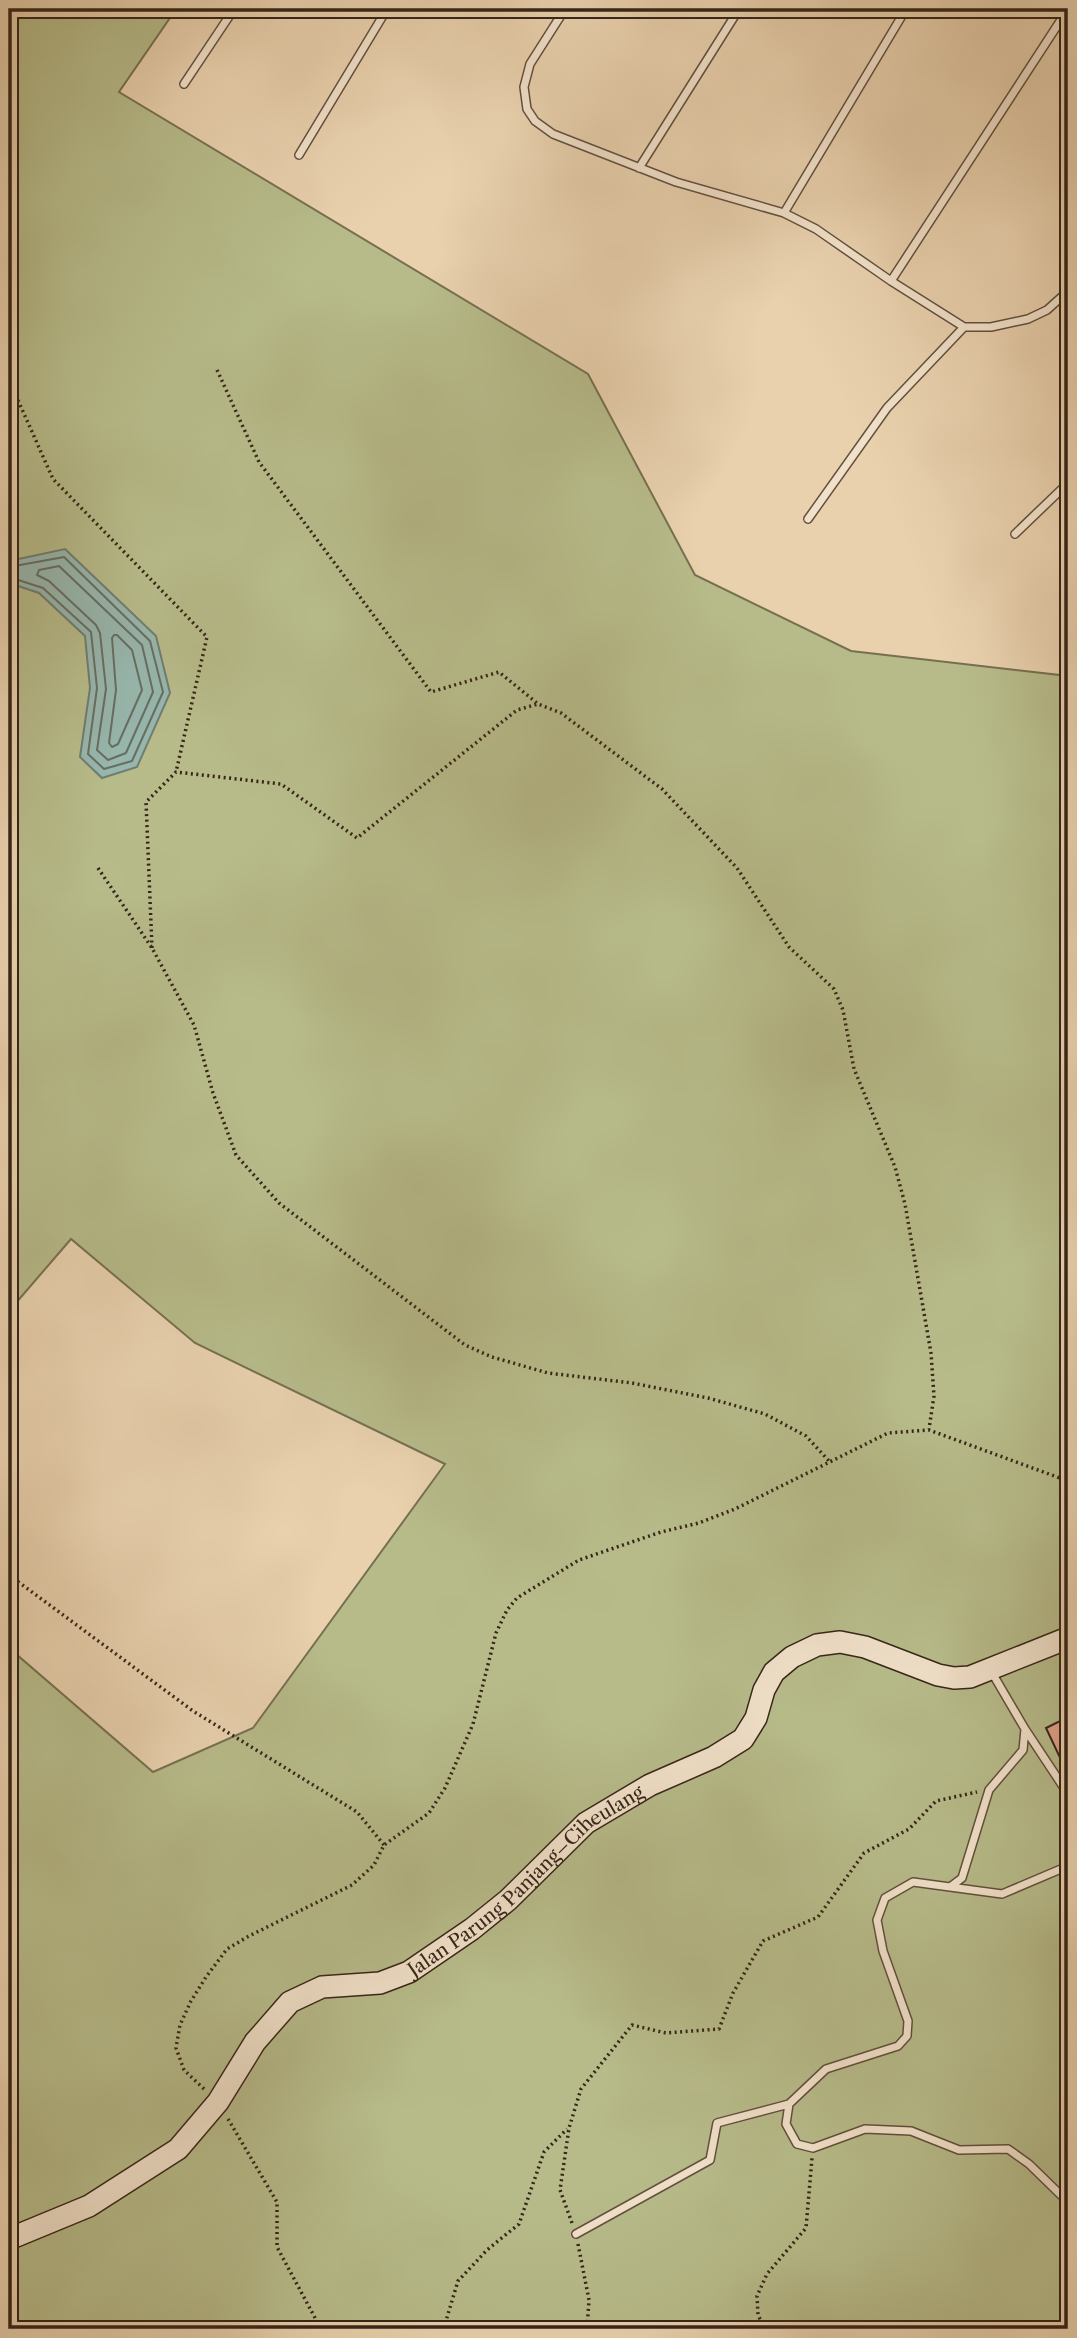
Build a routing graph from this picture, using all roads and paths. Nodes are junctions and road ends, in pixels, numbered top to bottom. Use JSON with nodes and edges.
{"nodes":[{"id":1,"x":234,"y":9,"type":"edge"},
{"id":2,"x":387,"y":9,"type":"edge"},
{"id":3,"x":565,"y":9,"type":"edge"},
{"id":4,"x":739,"y":9,"type":"edge"},
{"id":5,"x":906,"y":9,"type":"edge"},
{"id":6,"x":1068,"y":9,"type":"edge"},
{"id":7,"x":184,"y":84,"type":"dead end"},
{"id":8,"x":299,"y":155,"type":"dead end"},
{"id":9,"x":639,"y":168,"type":"junction"},
{"id":10,"x":784,"y":213,"type":"junction"},
{"id":11,"x":891,"y":281,"type":"junction"},
{"id":12,"x":1068,"y":292,"type":"edge"},
{"id":13,"x":964,"y":327,"type":"junction"},
{"id":14,"x":217,"y":370,"type":"dead end"},
{"id":15,"x":9,"y":380,"type":"edge"},
{"id":16,"x":1068,"y":483,"type":"edge"},
{"id":17,"x":808,"y":519,"type":"dead end"},
{"id":18,"x":1015,"y":534,"type":"dead end"},
{"id":19,"x":538,"y":705,"type":"junction"},
{"id":20,"x":176,"y":772,"type":"junction"},
{"id":21,"x":98,"y":868,"type":"dead end"},
{"id":22,"x":152,"y":948,"type":"junction"},
{"id":23,"x":929,"y":1430,"type":"junction"},
{"id":24,"x":830,"y":1462,"type":"junction"},
{"id":25,"x":1068,"y":1481,"type":"edge"},
{"id":26,"x":9,"y":1575,"type":"edge"},
{"id":27,"x":1068,"y":1638,"type":"edge"},
{"id":28,"x":990,"y":1670,"type":"junction"},
{"id":29,"x":1025,"y":1729,"type":"junction"},
{"id":30,"x":989,"y":1790,"type":"junction"},
{"id":31,"x":1068,"y":1794,"type":"edge"},
{"id":32,"x":384,"y":1845,"type":"junction"},
{"id":33,"x":1068,"y":1866,"type":"edge"},
{"id":34,"x":950,"y":1887,"type":"junction"},
{"id":35,"x":218,"y":2102,"type":"junction"},
{"id":36,"x":789,"y":2104,"type":"junction"},
{"id":37,"x":569,"y":2128,"type":"junction"},
{"id":38,"x":813,"y":2148,"type":"junction"},
{"id":39,"x":1068,"y":2202,"type":"edge"},
{"id":40,"x":576,"y":2234,"type":"junction"},
{"id":41,"x":9,"y":2239,"type":"edge"},
{"id":42,"x":321,"y":2329,"type":"edge"},
{"id":43,"x":446,"y":2329,"type":"edge"},
{"id":44,"x":587,"y":2329,"type":"edge"},
{"id":45,"x":765,"y":2329,"type":"edge"}],
"edges":[{"from":1,"to":7,"type":"lane"},
{"from":2,"to":8,"type":"lane"},
{"from":3,"to":9,"type":"lane"},
{"from":4,"to":9,"type":"lane"},
{"from":5,"to":10,"type":"lane"},
{"from":6,"to":11,"type":"lane"},
{"from":9,"to":10,"type":"lane"},
{"from":10,"to":11,"type":"lane"},
{"from":11,"to":13,"type":"lane"},
{"from":12,"to":13,"type":"lane"},
{"from":13,"to":17,"type":"lane"},
{"from":14,"to":19,"type":"path"},
{"from":15,"to":20,"type":"path"},
{"from":16,"to":18,"type":"lane"},
{"from":19,"to":20,"type":"path"},
{"from":19,"to":23,"type":"path"},
{"from":20,"to":22,"type":"path"},
{"from":21,"to":22,"type":"path"},
{"from":22,"to":24,"type":"path"},
{"from":23,"to":24,"type":"path"},
{"from":23,"to":25,"type":"path"},
{"from":24,"to":32,"type":"path"},
{"from":26,"to":32,"type":"path"},
{"from":27,"to":28,"type":"street","name":"Jalan Parung Panjang–Ciheulang"},
{"from":28,"to":29,"type":"lane"},
{"from":28,"to":35,"type":"street","name":"Jalan Parung Panjang–Ciheulang"},
{"from":29,"to":30,"type":"lane"},
{"from":29,"to":31,"type":"lane"},
{"from":30,"to":34,"type":"lane"},
{"from":30,"to":37,"type":"path"},
{"from":32,"to":35,"type":"path"},
{"from":33,"to":34,"type":"lane"},
{"from":34,"to":36,"type":"lane"},
{"from":35,"to":41,"type":"street","name":"Jalan Parung Panjang–Ciheulang"},
{"from":35,"to":42,"type":"path"},
{"from":36,"to":38,"type":"lane"},
{"from":36,"to":40,"type":"lane"},
{"from":37,"to":40,"type":"path"},
{"from":37,"to":43,"type":"path"},
{"from":38,"to":39,"type":"lane"},
{"from":38,"to":45,"type":"path"},
{"from":40,"to":44,"type":"path"}]}
